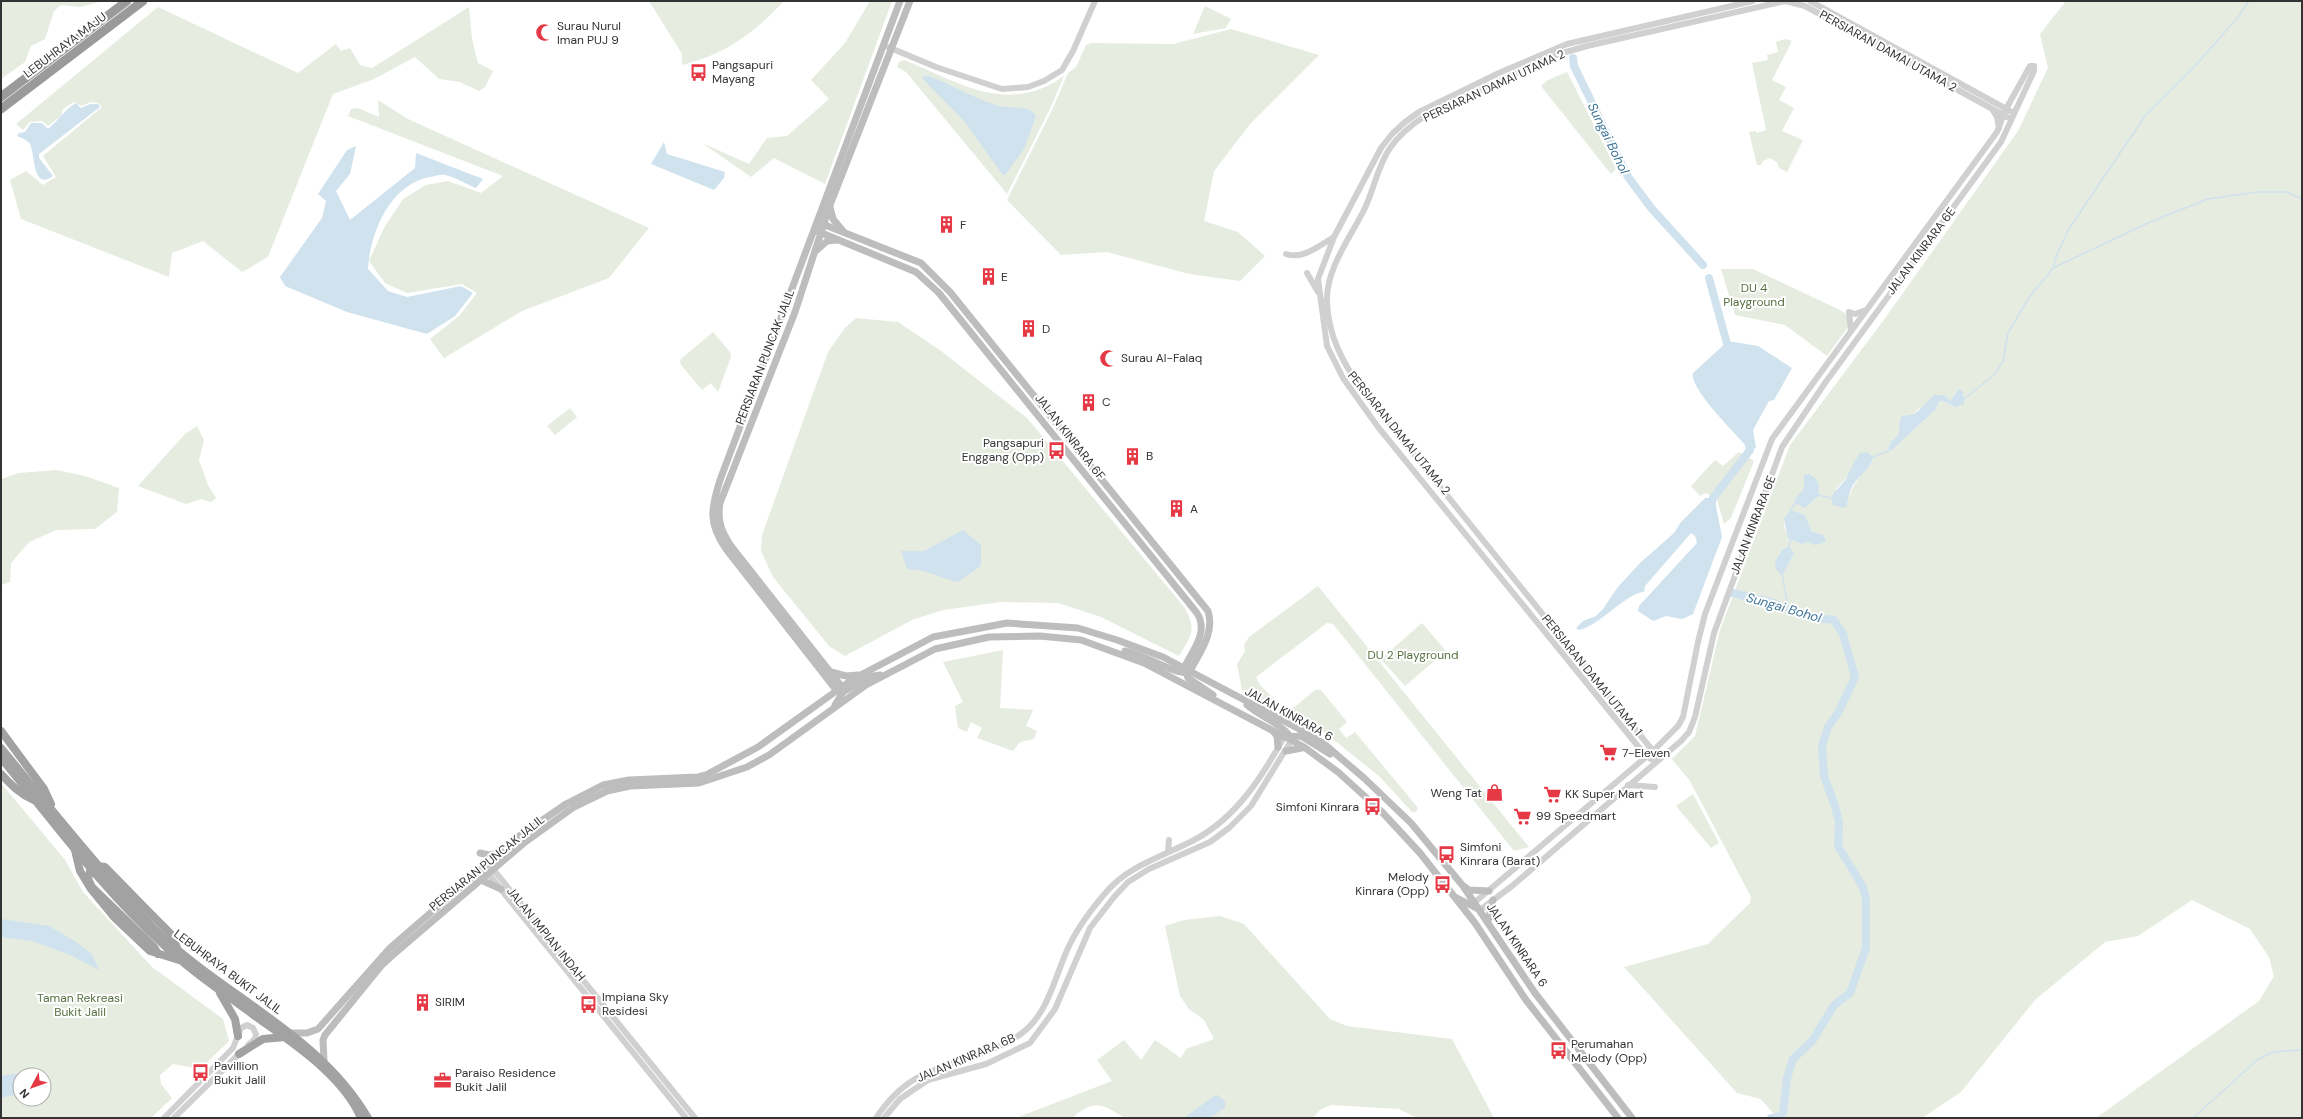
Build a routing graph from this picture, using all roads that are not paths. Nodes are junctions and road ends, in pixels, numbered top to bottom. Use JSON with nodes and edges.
{"nodes":[{"id":1,"x":127,"y":1,"type":"edge"},
{"id":2,"x":143,"y":1,"type":"edge"},
{"id":3,"x":900,"y":1,"type":"edge"},
{"id":4,"x":910,"y":1,"type":"edge"},
{"id":5,"x":1095,"y":1,"type":"edge"},
{"id":6,"x":1754,"y":1,"type":"edge"},
{"id":7,"x":1810,"y":1,"type":"edge"},
{"id":8,"x":888,"y":47,"type":"junction"},
{"id":9,"x":2014,"y":95,"type":"junction"},
{"id":10,"x":1,"y":97,"type":"edge"},
{"id":11,"x":1991,"y":104,"type":"junction"},
{"id":12,"x":1,"y":109,"type":"edge"},
{"id":13,"x":2006,"y":109,"type":"junction"},
{"id":14,"x":2015,"y":113,"type":"junction"},
{"id":15,"x":2004,"y":115,"type":"junction"},
{"id":16,"x":2012,"y":120,"type":"junction"},
{"id":17,"x":1999,"y":128,"type":"junction"},
{"id":18,"x":830,"y":205,"type":"junction"},
{"id":19,"x":820,"y":223,"type":"junction"},
{"id":20,"x":813,"y":230,"type":"junction"},
{"id":21,"x":821,"y":233,"type":"junction"},
{"id":22,"x":845,"y":233,"type":"junction"},
{"id":23,"x":1334,"y":237,"type":"junction"},
{"id":24,"x":841,"y":240,"type":"junction"},
{"id":25,"x":816,"y":251,"type":"junction"},
{"id":26,"x":1286,"y":254,"type":"dead end"},
{"id":27,"x":1307,"y":274,"type":"dead end"},
{"id":28,"x":1319,"y":293,"type":"junction"},
{"id":29,"x":1867,"y":310,"type":"junction"},
{"id":30,"x":978,"y":327,"type":"junction"},
{"id":31,"x":971,"y":333,"type":"junction"},
{"id":32,"x":1851,"y":333,"type":"junction"},
{"id":33,"x":782,"y":346,"type":"junction"},
{"id":34,"x":770,"y":351,"type":"junction"},
{"id":35,"x":1105,"y":485,"type":"junction"},
{"id":36,"x":1098,"y":490,"type":"junction"},
{"id":37,"x":1457,"y":506,"type":"joint"},
{"id":38,"x":1450,"y":514,"type":"joint"},
{"id":39,"x":1117,"y":652,"type":"junction"},
{"id":40,"x":1194,"y":656,"type":"junction"},
{"id":41,"x":1171,"y":661,"type":"junction"},
{"id":42,"x":1186,"y":671,"type":"junction"},
{"id":43,"x":831,"y":672,"type":"junction"},
{"id":44,"x":859,"y":675,"type":"junction"},
{"id":45,"x":882,"y":676,"type":"junction"},
{"id":46,"x":1200,"y":676,"type":"junction"},
{"id":47,"x":830,"y":681,"type":"junction"},
{"id":48,"x":841,"y":690,"type":"junction"},
{"id":49,"x":1234,"y":695,"type":"junction"},
{"id":50,"x":829,"y":697,"type":"junction"},
{"id":51,"x":1227,"y":706,"type":"junction"},
{"id":52,"x":832,"y":709,"type":"junction"},
{"id":53,"x":1,"y":731,"type":"edge"},
{"id":54,"x":1273,"y":731,"type":"junction"},
{"id":55,"x":1288,"y":738,"type":"junction"},
{"id":56,"x":1645,"y":742,"type":"junction"},
{"id":57,"x":1662,"y":742,"type":"junction"},
{"id":58,"x":1637,"y":746,"type":"junction"},
{"id":59,"x":1278,"y":747,"type":"junction"},
{"id":60,"x":1,"y":748,"type":"edge"},
{"id":61,"x":1304,"y":748,"type":"junction"},
{"id":62,"x":1286,"y":751,"type":"junction"},
{"id":63,"x":1653,"y":751,"type":"junction"},
{"id":64,"x":1646,"y":756,"type":"junction"},
{"id":65,"x":1,"y":758,"type":"edge"},
{"id":66,"x":1656,"y":762,"type":"junction"},
{"id":67,"x":1636,"y":765,"type":"junction"},
{"id":68,"x":1351,"y":767,"type":"junction"},
{"id":69,"x":1,"y":774,"type":"edge"},
{"id":70,"x":1628,"y":785,"type":"junction"},
{"id":71,"x":1655,"y":787,"type":"dead end"},
{"id":72,"x":37,"y":801,"type":"junction"},
{"id":73,"x":56,"y":815,"type":"junction"},
{"id":74,"x":1169,"y":840,"type":"dead end"},
{"id":75,"x":74,"y":847,"type":"junction"},
{"id":76,"x":1175,"y":849,"type":"junction"},
{"id":77,"x":500,"y":852,"type":"junction"},
{"id":78,"x":1168,"y":852,"type":"junction"},
{"id":79,"x":480,"y":853,"type":"dead end"},
{"id":80,"x":1185,"y":854,"type":"junction"},
{"id":81,"x":486,"y":865,"type":"junction"},
{"id":82,"x":491,"y":872,"type":"junction"},
{"id":83,"x":481,"y":880,"type":"junction"},
{"id":84,"x":1463,"y":886,"type":"junction"},
{"id":85,"x":501,"y":889,"type":"junction"},
{"id":86,"x":1488,"y":892,"type":"junction"},
{"id":87,"x":1453,"y":896,"type":"junction"},
{"id":88,"x":1493,"y":900,"type":"junction"},
{"id":89,"x":1476,"y":907,"type":"junction"},
{"id":90,"x":1488,"y":921,"type":"junction"},
{"id":91,"x":1475,"y":923,"type":"junction"},
{"id":92,"x":177,"y":950,"type":"junction"},
{"id":93,"x":158,"y":954,"type":"junction"},
{"id":94,"x":182,"y":961,"type":"junction"},
{"id":95,"x":218,"y":990,"type":"junction"},
{"id":96,"x":287,"y":1035,"type":"junction"},
{"id":97,"x":238,"y":1036,"type":"junction"},
{"id":98,"x":239,"y":1054,"type":"junction"},
{"id":99,"x":324,"y":1061,"type":"junction"},
{"id":100,"x":164,"y":1118,"type":"edge"},
{"id":101,"x":174,"y":1118,"type":"edge"},
{"id":102,"x":361,"y":1118,"type":"edge"},
{"id":103,"x":368,"y":1118,"type":"edge"},
{"id":104,"x":686,"y":1118,"type":"edge"},
{"id":105,"x":695,"y":1118,"type":"edge"},
{"id":106,"x":876,"y":1118,"type":"edge"},
{"id":107,"x":884,"y":1118,"type":"edge"},
{"id":108,"x":1618,"y":1118,"type":"edge"},
{"id":109,"x":1632,"y":1118,"type":"edge"}],
"edges":[{"from":1,"to":10,"type":"highway","name":"LEBUHRAYA MAJU"},
{"from":2,"to":12,"type":"highway","name":"LEBUHRAYA MAJU"},
{"from":3,"to":8,"type":"main road","name":"PERSIARAN PUNCAK JALIL"},
{"from":4,"to":8,"type":"main road","name":"PERSIARAN PUNCAK JALIL"},
{"from":5,"to":8,"type":"street"},
{"from":6,"to":23,"type":"street","name":"PERSIARAN DAMAI UTAMA 2"},
{"from":7,"to":11,"type":"street","name":"PERSIARAN DAMAI UTAMA 2"},
{"from":8,"to":18,"type":"main road","name":"PERSIARAN PUNCAK JALIL"},
{"from":8,"to":19,"type":"main road","name":"PERSIARAN PUNCAK JALIL"},
{"from":9,"to":11,"type":"street"},
{"from":9,"to":13,"type":"street","name":"JALAN KINRARA 6E"},
{"from":9,"to":14,"type":"street","name":"JALAN KINRARA 6E"},
{"from":11,"to":13,"type":"street","name":"PERSIARAN DAMAI UTAMA 2"},
{"from":11,"to":15,"type":"street","name":"PERSIARAN DAMAI UTAMA 2"},
{"from":11,"to":17,"type":"street"},
{"from":11,"to":37,"type":"street","name":"PERSIARAN DAMAI UTAMA 2"},
{"from":13,"to":14,"type":"street","name":"PERSIARAN DAMAI UTAMA 2"},
{"from":13,"to":15,"type":"street","name":"JALAN KINRARA 6E"},
{"from":14,"to":16,"type":"street","name":"JALAN KINRARA 6E"},
{"from":15,"to":16,"type":"street","name":"PERSIARAN DAMAI UTAMA 2"},
{"from":15,"to":17,"type":"street","name":"JALAN KINRARA 6E"},
{"from":16,"to":66,"type":"street","name":"JALAN KINRARA 6E"},
{"from":17,"to":29,"type":"street","name":"JALAN KINRARA 6E"},
{"from":18,"to":19,"type":"main road","name":"PERSIARAN PUNCAK JALIL"},
{"from":18,"to":22,"type":"main road"},
{"from":19,"to":20,"type":"main road","name":"PERSIARAN PUNCAK JALIL"},
{"from":19,"to":21,"type":"main road","name":"PERSIARAN PUNCAK JALIL"},
{"from":19,"to":22,"type":"main road","name":"JALAN KINRARA 6F"},
{"from":20,"to":21,"type":"main road","name":"JALAN KINRARA 6F"},
{"from":20,"to":34,"type":"main road","name":"PERSIARAN PUNCAK JALIL"},
{"from":21,"to":24,"type":"main road","name":"JALAN KINRARA 6F"},
{"from":21,"to":25,"type":"main road","name":"PERSIARAN PUNCAK JALIL"},
{"from":22,"to":30,"type":"main road","name":"JALAN KINRARA 6F"},
{"from":23,"to":26,"type":"street"},
{"from":23,"to":28,"type":"street","name":"PERSIARAN DAMAI UTAMA 2"},
{"from":24,"to":25,"type":"main road"},
{"from":24,"to":31,"type":"main road","name":"JALAN KINRARA 6F"},
{"from":25,"to":33,"type":"main road","name":"PERSIARAN PUNCAK JALIL"},
{"from":27,"to":28,"type":"street"},
{"from":28,"to":38,"type":"street","name":"PERSIARAN DAMAI UTAMA 2"},
{"from":29,"to":32,"type":"street","name":"JALAN KINRARA 6E"},
{"from":29,"to":32,"type":"street"},
{"from":30,"to":31,"type":"main road"},
{"from":30,"to":35,"type":"main road","name":"JALAN KINRARA 6F"},
{"from":31,"to":36,"type":"main road","name":"JALAN KINRARA 6F"},
{"from":32,"to":57,"type":"street","name":"JALAN KINRARA 6E"},
{"from":33,"to":34,"type":"main road"},
{"from":33,"to":43,"type":"main road","name":"PERSIARAN PUNCAK JALIL"},
{"from":34,"to":47,"type":"main road","name":"PERSIARAN PUNCAK JALIL"},
{"from":35,"to":36,"type":"main road"},
{"from":35,"to":40,"type":"main road","name":"JALAN KINRARA 6F"},
{"from":36,"to":40,"type":"main road","name":"JALAN KINRARA 6F"},
{"from":37,"to":56,"type":"street","name":"PERSIARAN DAMAI UTAMA 1"},
{"from":38,"to":58,"type":"street","name":"PERSIARAN DAMAI UTAMA 1"},
{"from":39,"to":42,"type":"main road"},
{"from":39,"to":45,"type":"main road","name":"JALAN KINRARA 6"},
{"from":39,"to":51,"type":"main road","name":"JALAN KINRARA 6"},
{"from":40,"to":41,"type":"main road"},
{"from":40,"to":42,"type":"main road","name":"JALAN KINRARA 6F"},
{"from":40,"to":46,"type":"main road"},
{"from":41,"to":42,"type":"main road","name":"JALAN KINRARA 6"},
{"from":41,"to":44,"type":"main road","name":"JALAN KINRARA 6"},
{"from":42,"to":46,"type":"main road","name":"JALAN KINRARA 6"},
{"from":42,"to":51,"type":"main road"},
{"from":43,"to":44,"type":"main road"},
{"from":43,"to":48,"type":"main road","name":"PERSIARAN PUNCAK JALIL"},
{"from":44,"to":48,"type":"main road","name":"JALAN KINRARA 6"},
{"from":45,"to":48,"type":"main road"},
{"from":45,"to":52,"type":"main road","name":"JALAN KINRARA 6"},
{"from":46,"to":49,"type":"main road","name":"JALAN KINRARA 6"},
{"from":47,"to":48,"type":"main road","name":"PERSIARAN PUNCAK JALIL"},
{"from":47,"to":50,"type":"main road"},
{"from":48,"to":50,"type":"main road","name":"PERSIARAN PUNCAK JALIL"},
{"from":48,"to":52,"type":"main road","name":"PERSIARAN PUNCAK JALIL"},
{"from":49,"to":55,"type":"main road"},
{"from":49,"to":68,"type":"main road","name":"JALAN KINRARA 6"},
{"from":50,"to":77,"type":"main road","name":"PERSIARAN PUNCAK JALIL"},
{"from":51,"to":54,"type":"main road","name":"JALAN KINRARA 6"},
{"from":52,"to":82,"type":"main road","name":"PERSIARAN PUNCAK JALIL"},
{"from":53,"to":73,"type":"highway"},
{"from":54,"to":55,"type":"main road","name":"JALAN KINRARA 6"},
{"from":54,"to":59,"type":"main road"},
{"from":55,"to":59,"type":"street","name":"JALAN KINRARA 6B"},
{"from":55,"to":61,"type":"main road","name":"JALAN KINRARA 6"},
{"from":55,"to":62,"type":"street","name":"JALAN KINRARA 6B"},
{"from":55,"to":68,"type":"main road"},
{"from":56,"to":57,"type":"street"},
{"from":56,"to":63,"type":"street","name":"PERSIARAN DAMAI UTAMA 1"},
{"from":57,"to":63,"type":"street","name":"JALAN KINRARA 6E"},
{"from":58,"to":64,"type":"street","name":"PERSIARAN DAMAI UTAMA 1"},
{"from":58,"to":67,"type":"street"},
{"from":59,"to":76,"type":"street","name":"JALAN KINRARA 6B"},
{"from":60,"to":73,"type":"highway","name":"LEBUHRAYA BUKIT JALIL"},
{"from":61,"to":62,"type":"main road"},
{"from":61,"to":87,"type":"main road","name":"JALAN KINRARA 6"},
{"from":62,"to":80,"type":"street","name":"JALAN KINRARA 6B"},
{"from":63,"to":64,"type":"street","name":"JALAN KINRARA 6E"},
{"from":63,"to":66,"type":"street","name":"PERSIARAN DAMAI UTAMA 1"},
{"from":64,"to":66,"type":"street","name":"PERSIARAN DAMAI UTAMA 1"},
{"from":64,"to":67,"type":"street","name":"JALAN KINRARA 6E"},
{"from":65,"to":72,"type":"highway","name":"LEBUHRAYA BUKIT JALIL"},
{"from":66,"to":70,"type":"street","name":"JALAN KINRARA 6E"},
{"from":67,"to":86,"type":"street","name":"JALAN KINRARA 6E"},
{"from":68,"to":84,"type":"main road","name":"JALAN KINRARA 6"},
{"from":69,"to":72,"type":"highway"},
{"from":70,"to":71,"type":"street"},
{"from":70,"to":88,"type":"street","name":"JALAN KINRARA 6E"},
{"from":72,"to":75,"type":"highway","name":"LEBUHRAYA BUKIT JALIL"},
{"from":73,"to":92,"type":"highway","name":"LEBUHRAYA BUKIT JALIL"},
{"from":74,"to":78,"type":"street"},
{"from":75,"to":93,"type":"highway"},
{"from":75,"to":94,"type":"highway","name":"LEBUHRAYA BUKIT JALIL"},
{"from":76,"to":78,"type":"street","name":"JALAN KINRARA 6B"},
{"from":76,"to":80,"type":"street"},
{"from":77,"to":79,"type":"main road"},
{"from":77,"to":81,"type":"main road","name":"PERSIARAN PUNCAK JALIL"},
{"from":78,"to":106,"type":"street","name":"JALAN KINRARA 6B"},
{"from":80,"to":107,"type":"street","name":"JALAN KINRARA 6B"},
{"from":81,"to":82,"type":"street","name":"JALAN IMPIAN INDAH"},
{"from":81,"to":96,"type":"main road","name":"PERSIARAN PUNCAK JALIL"},
{"from":82,"to":83,"type":"main road","name":"PERSIARAN PUNCAK JALIL"},
{"from":82,"to":85,"type":"street","name":"JALAN IMPIAN INDAH"},
{"from":82,"to":105,"type":"street","name":"JALAN IMPIAN INDAH"},
{"from":83,"to":85,"type":"main road"},
{"from":83,"to":99,"type":"main road","name":"PERSIARAN PUNCAK JALIL"},
{"from":84,"to":86,"type":"main road"},
{"from":84,"to":89,"type":"main road","name":"JALAN KINRARA 6"},
{"from":85,"to":104,"type":"street","name":"JALAN IMPIAN INDAH"},
{"from":86,"to":89,"type":"street","name":"JALAN KINRARA 6E"},
{"from":87,"to":89,"type":"main road"},
{"from":87,"to":91,"type":"main road","name":"JALAN KINRARA 6"},
{"from":88,"to":89,"type":"street","name":"JALAN KINRARA 6E"},
{"from":88,"to":90,"type":"main road"},
{"from":89,"to":90,"type":"main road","name":"JALAN KINRARA 6"},
{"from":89,"to":91,"type":"main road"},
{"from":90,"to":109,"type":"main road","name":"JALAN KINRARA 6"},
{"from":91,"to":108,"type":"main road","name":"JALAN KINRARA 6"},
{"from":92,"to":93,"type":"highway","bridge":true},
{"from":92,"to":96,"type":"highway","name":"LEBUHRAYA BUKIT JALIL"},
{"from":93,"to":94,"type":"highway"},
{"from":94,"to":95,"type":"highway","name":"LEBUHRAYA BUKIT JALIL"},
{"from":95,"to":96,"type":"highway","name":"LEBUHRAYA BUKIT JALIL"},
{"from":95,"to":97,"type":"highway"},
{"from":96,"to":98,"type":"highway"},
{"from":96,"to":99,"type":"highway","name":"LEBUHRAYA BUKIT JALIL"},
{"from":96,"to":102,"type":"highway","name":"LEBUHRAYA BUKIT JALIL"},
{"from":97,"to":98,"type":"street"},
{"from":97,"to":100,"type":"street"},
{"from":98,"to":101,"type":"street"},
{"from":99,"to":103,"type":"highway","name":"LEBUHRAYA BUKIT JALIL"}]}
